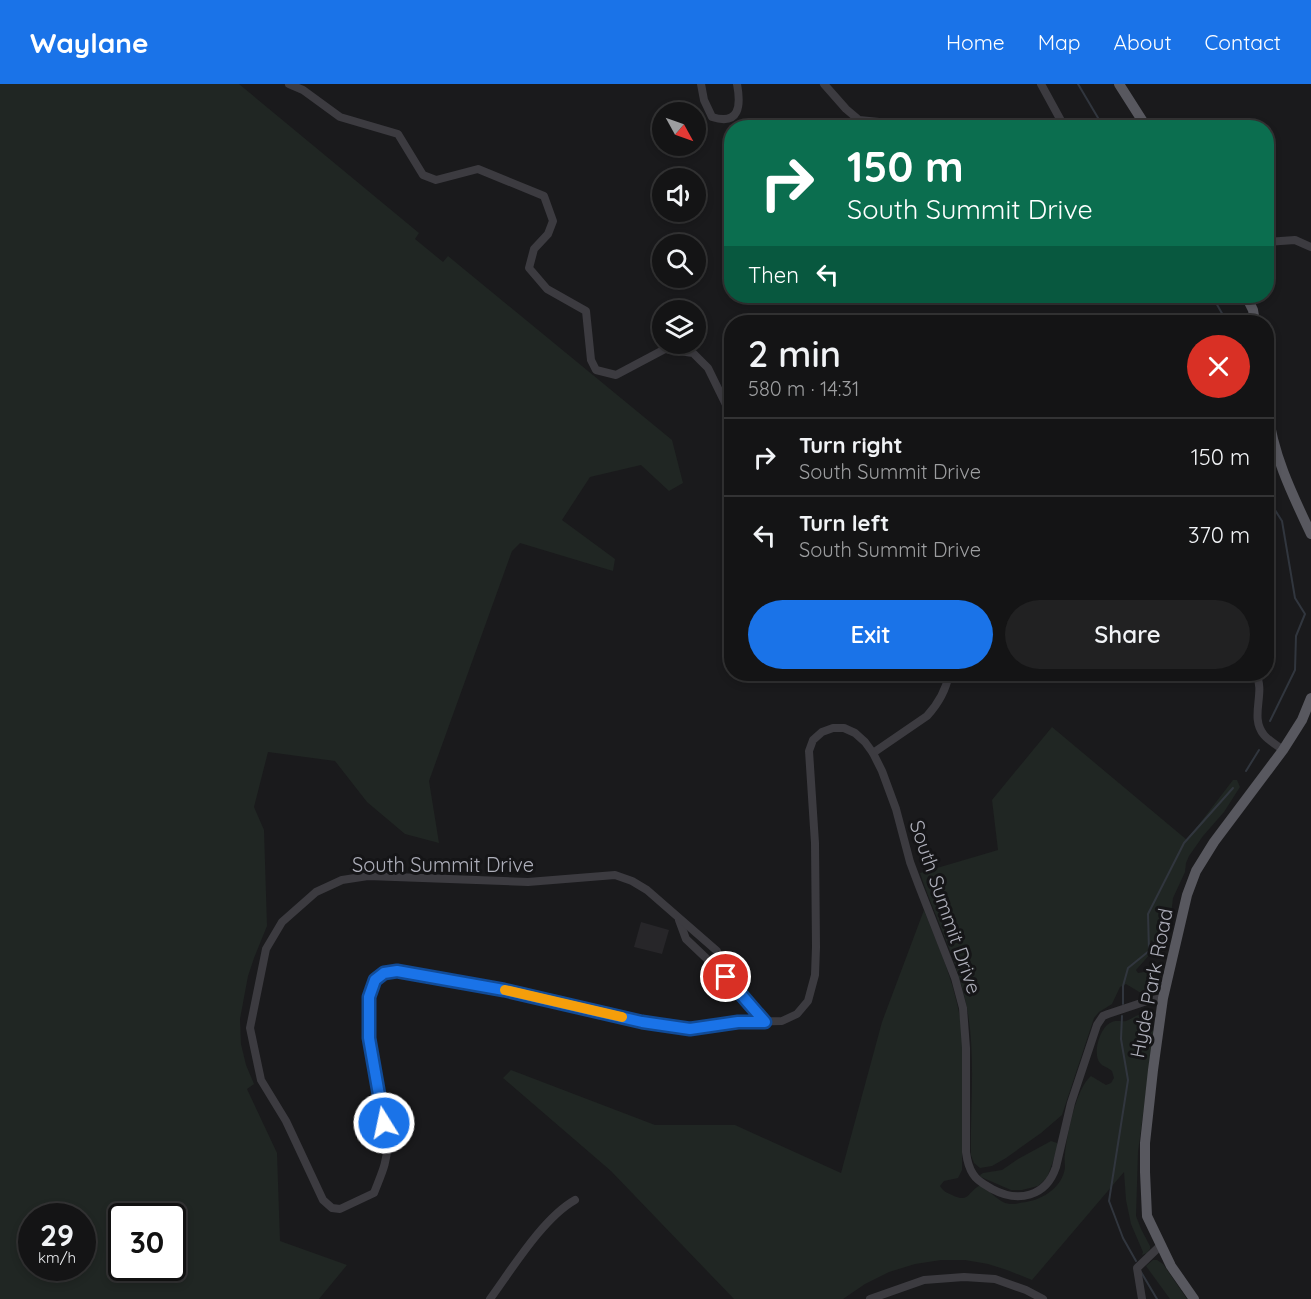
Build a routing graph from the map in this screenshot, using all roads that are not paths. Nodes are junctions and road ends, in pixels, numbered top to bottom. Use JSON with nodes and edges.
{"nodes":[{"id":1,"x":289,"y":84,"type":"edge"},
{"id":2,"x":700,"y":84,"type":"edge"},
{"id":3,"x":737,"y":84,"type":"edge"},
{"id":4,"x":824,"y":84,"type":"edge"},
{"id":5,"x":1041,"y":84,"type":"edge"},
{"id":6,"x":1119,"y":84,"type":"edge"},
{"id":7,"x":859,"y":120,"type":"edge"},
{"id":8,"x":1061,"y":120,"type":"edge"},
{"id":9,"x":1142,"y":120,"type":"edge"},
{"id":10,"x":1274,"y":242,"type":"edge"},
{"id":11,"x":1311,"y":247,"type":"edge"},
{"id":12,"x":724,"y":401,"type":"edge"},
{"id":13,"x":1274,"y":442,"type":"edge"},
{"id":14,"x":1311,"y":534,"type":"edge"},
{"id":15,"x":947,"y":681,"type":"edge"},
{"id":16,"x":1259,"y":681,"type":"edge"},
{"id":17,"x":1311,"y":698,"type":"edge"},
{"id":18,"x":1283,"y":750,"type":"junction"},
{"id":19,"x":873,"y":753,"type":"junction"},
{"id":20,"x":1163,"y":998,"type":"junction"},
{"id":21,"x":765,"y":1022,"type":"junction"},
{"id":22,"x":575,"y":1200,"type":"dead end"},
{"id":23,"x":1160,"y":1245,"type":"junction"},
{"id":24,"x":490,"y":1299,"type":"edge"},
{"id":25,"x":870,"y":1299,"type":"edge"},
{"id":26,"x":1043,"y":1299,"type":"edge"},
{"id":27,"x":1142,"y":1299,"type":"edge"},
{"id":28,"x":1194,"y":1299,"type":"edge"}],
"edges":[{"from":1,"to":12,"type":"street"},
{"from":2,"to":3,"type":"street"},
{"from":4,"to":7,"type":"street"},
{"from":5,"to":8,"type":"street"},
{"from":6,"to":9,"type":"main road"},
{"from":10,"to":11,"type":"street"},
{"from":13,"to":14,"type":"main road"},
{"from":15,"to":19,"type":"street"},
{"from":16,"to":18,"type":"street"},
{"from":17,"to":18,"type":"main road","name":"Hyde Park Road"},
{"from":18,"to":20,"type":"main road","name":"Hyde Park Road"},
{"from":19,"to":20,"type":"street","name":"South Summit Drive"},
{"from":19,"to":21,"type":"street","name":"South Summit Drive"},
{"from":20,"to":23,"type":"main road","name":"Hyde Park Road"},
{"from":21,"to":21,"type":"street","name":"South Summit Drive"},
{"from":22,"to":24,"type":"street"},
{"from":23,"to":27,"type":"street"},
{"from":23,"to":28,"type":"main road","name":"Hyde Park Road"},
{"from":25,"to":26,"type":"street"}]}
